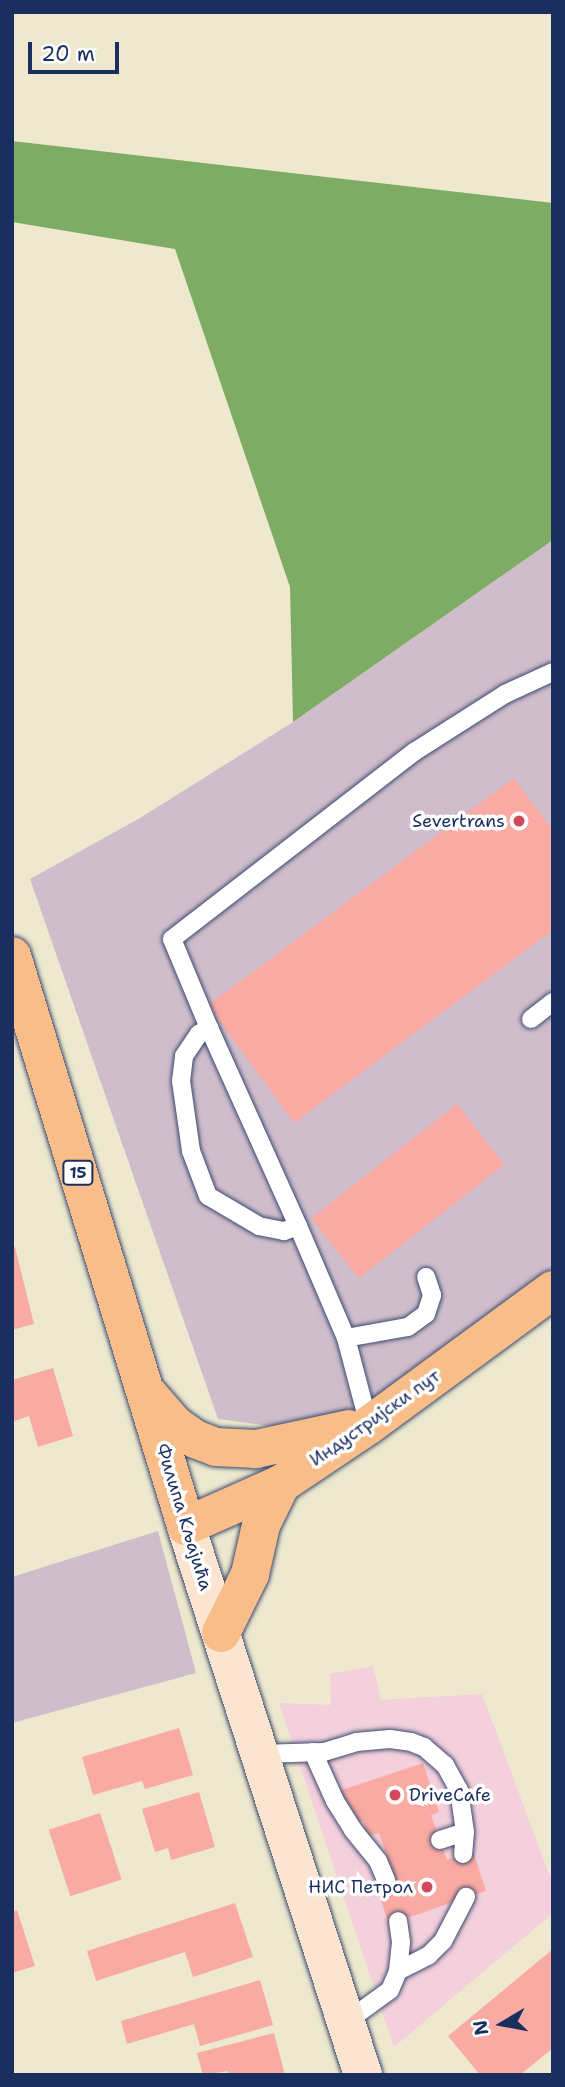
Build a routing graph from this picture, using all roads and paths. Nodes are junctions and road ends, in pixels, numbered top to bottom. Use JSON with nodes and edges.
{"nodes":[{"id":1,"x":553,"y":672,"type":"edge"},
{"id":2,"x":12,"y":957,"type":"edge"},
{"id":3,"x":553,"y":1002,"type":"edge"},
{"id":4,"x":531,"y":1019,"type":"dead end"},
{"id":5,"x":209,"y":1028,"type":"junction"},
{"id":6,"x":298,"y":1226,"type":"junction"},
{"id":7,"x":426,"y":1277,"type":"dead end"},
{"id":8,"x":553,"y":1290,"type":"edge"},
{"id":9,"x":346,"y":1338,"type":"junction"},
{"id":10,"x":144,"y":1389,"type":"junction"},
{"id":11,"x":369,"y":1425,"type":"junction"},
{"id":12,"x":281,"y":1484,"type":"junction"},
{"id":13,"x":186,"y":1526,"type":"junction"},
{"id":14,"x":221,"y":1633,"type":"junction"},
{"id":15,"x":313,"y":1752,"type":"junction"},
{"id":16,"x":260,"y":1754,"type":"junction"},
{"id":17,"x":465,"y":1832,"type":"junction"},
{"id":18,"x":440,"y":1840,"type":"dead end"},
{"id":19,"x":463,"y":1854,"type":"dead end"},
{"id":20,"x":386,"y":1880,"type":"dead end"},
{"id":21,"x":466,"y":1897,"type":"dead end"},
{"id":22,"x":398,"y":1921,"type":"dead end"},
{"id":23,"x":398,"y":1971,"type":"junction"},
{"id":24,"x":346,"y":2022,"type":"junction"},
{"id":25,"x":363,"y":2075,"type":"edge"}],
"edges":[{"from":1,"to":5,"type":"lane"},
{"from":2,"to":10,"type":"main road","name":"Филипа Кљајића","number":"15"},
{"from":3,"to":4,"type":"lane"},
{"from":5,"to":6,"type":"lane"},
{"from":5,"to":6,"type":"lane"},
{"from":6,"to":9,"type":"lane"},
{"from":7,"to":9,"type":"lane"},
{"from":8,"to":11,"type":"main road","name":"Индустријски пут"},
{"from":9,"to":11,"type":"lane"},
{"from":10,"to":11,"type":"main road"},
{"from":10,"to":13,"type":"main road","name":"Филипа Кљајића","number":"15"},
{"from":11,"to":12,"type":"main road","name":"Индустријски пут"},
{"from":12,"to":13,"type":"main road","name":"Индустријски пут"},
{"from":12,"to":14,"type":"main road"},
{"from":13,"to":14,"type":"street","name":"Филипа Кљајића"},
{"from":14,"to":16,"type":"street","name":"Филипа Кљајића"},
{"from":15,"to":16,"type":"lane"},
{"from":15,"to":17,"type":"lane"},
{"from":15,"to":20,"type":"lane"},
{"from":16,"to":24,"type":"street","name":"Филипа Кљајића"},
{"from":17,"to":18,"type":"lane"},
{"from":17,"to":19,"type":"lane"},
{"from":21,"to":23,"type":"lane"},
{"from":22,"to":23,"type":"lane"},
{"from":23,"to":24,"type":"lane"},
{"from":24,"to":25,"type":"street","name":"Филипа Кљајића"}]}
